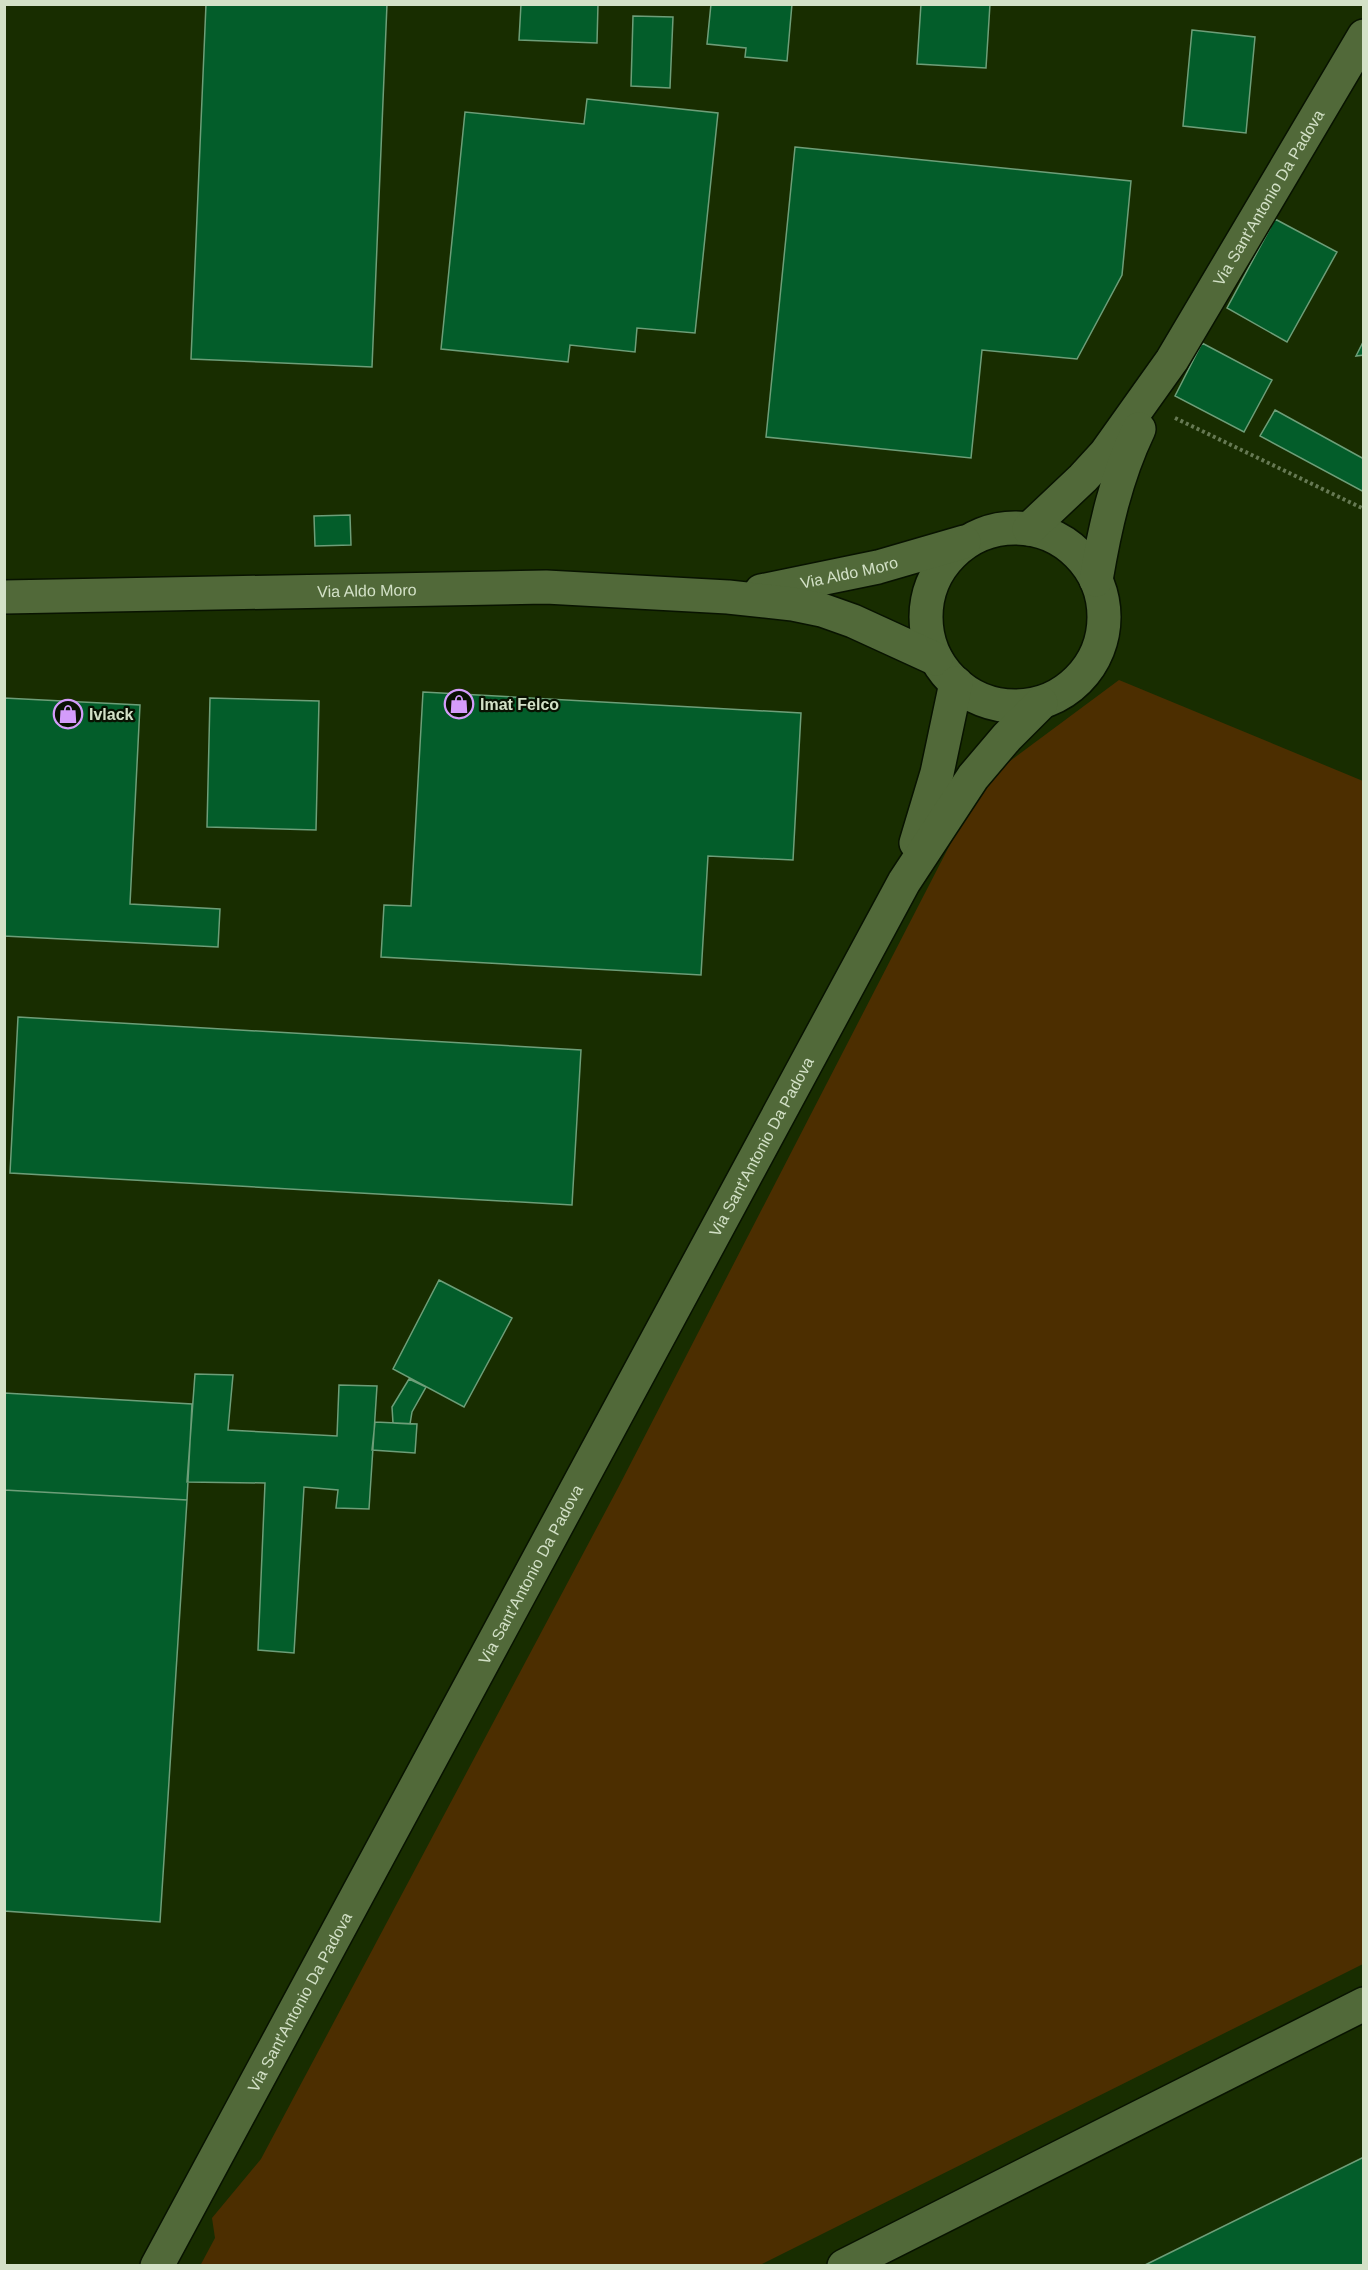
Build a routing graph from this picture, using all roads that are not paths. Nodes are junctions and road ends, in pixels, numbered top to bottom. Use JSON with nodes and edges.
{"nodes":[{"id":1,"x":1364,"y":36,"type":"edge"},
{"id":2,"x":1172,"y":360,"type":"junction"},
{"id":3,"x":1029,"y":529,"type":"junction"},
{"id":4,"x":969,"y":541,"type":"junction"},
{"id":5,"x":1096,"y":580,"type":"junction"},
{"id":6,"x":4,"y":597,"type":"edge"},
{"id":7,"x":728,"y":597,"type":"junction"},
{"id":8,"x":946,"y":671,"type":"junction"},
{"id":9,"x":1041,"y":703,"type":"junction"},
{"id":10,"x":904,"y":882,"type":"junction"},
{"id":11,"x":1364,"y":2004,"type":"edge"},
{"id":12,"x":157,"y":2265,"type":"edge"},
{"id":13,"x":844,"y":2265,"type":"edge"}],
"edges":[{"from":1,"to":2,"type":"street","name":"Via Sant'Antonio Da Padova"},
{"from":2,"to":3,"type":"street","name":"Via Sant'Antonio Da Padova"},
{"from":2,"to":5,"type":"street","name":"Via Sant'Antonio Da Padova"},
{"from":3,"to":4,"type":"street"},
{"from":3,"to":5,"type":"street"},
{"from":4,"to":7,"type":"street","name":"Via Aldo Moro"},
{"from":4,"to":8,"type":"street"},
{"from":5,"to":9,"type":"street"},
{"from":6,"to":7,"type":"street","name":"Via Aldo Moro"},
{"from":7,"to":8,"type":"street","name":"Via Aldo Moro"},
{"from":8,"to":9,"type":"street"},
{"from":8,"to":10,"type":"street","name":"Via Sant'Antonio Da Padova"},
{"from":9,"to":10,"type":"street","name":"Via Sant'Antonio Da Padova"},
{"from":10,"to":12,"type":"street","name":"Via Sant'Antonio Da Padova"},
{"from":11,"to":13,"type":"street"}]}
